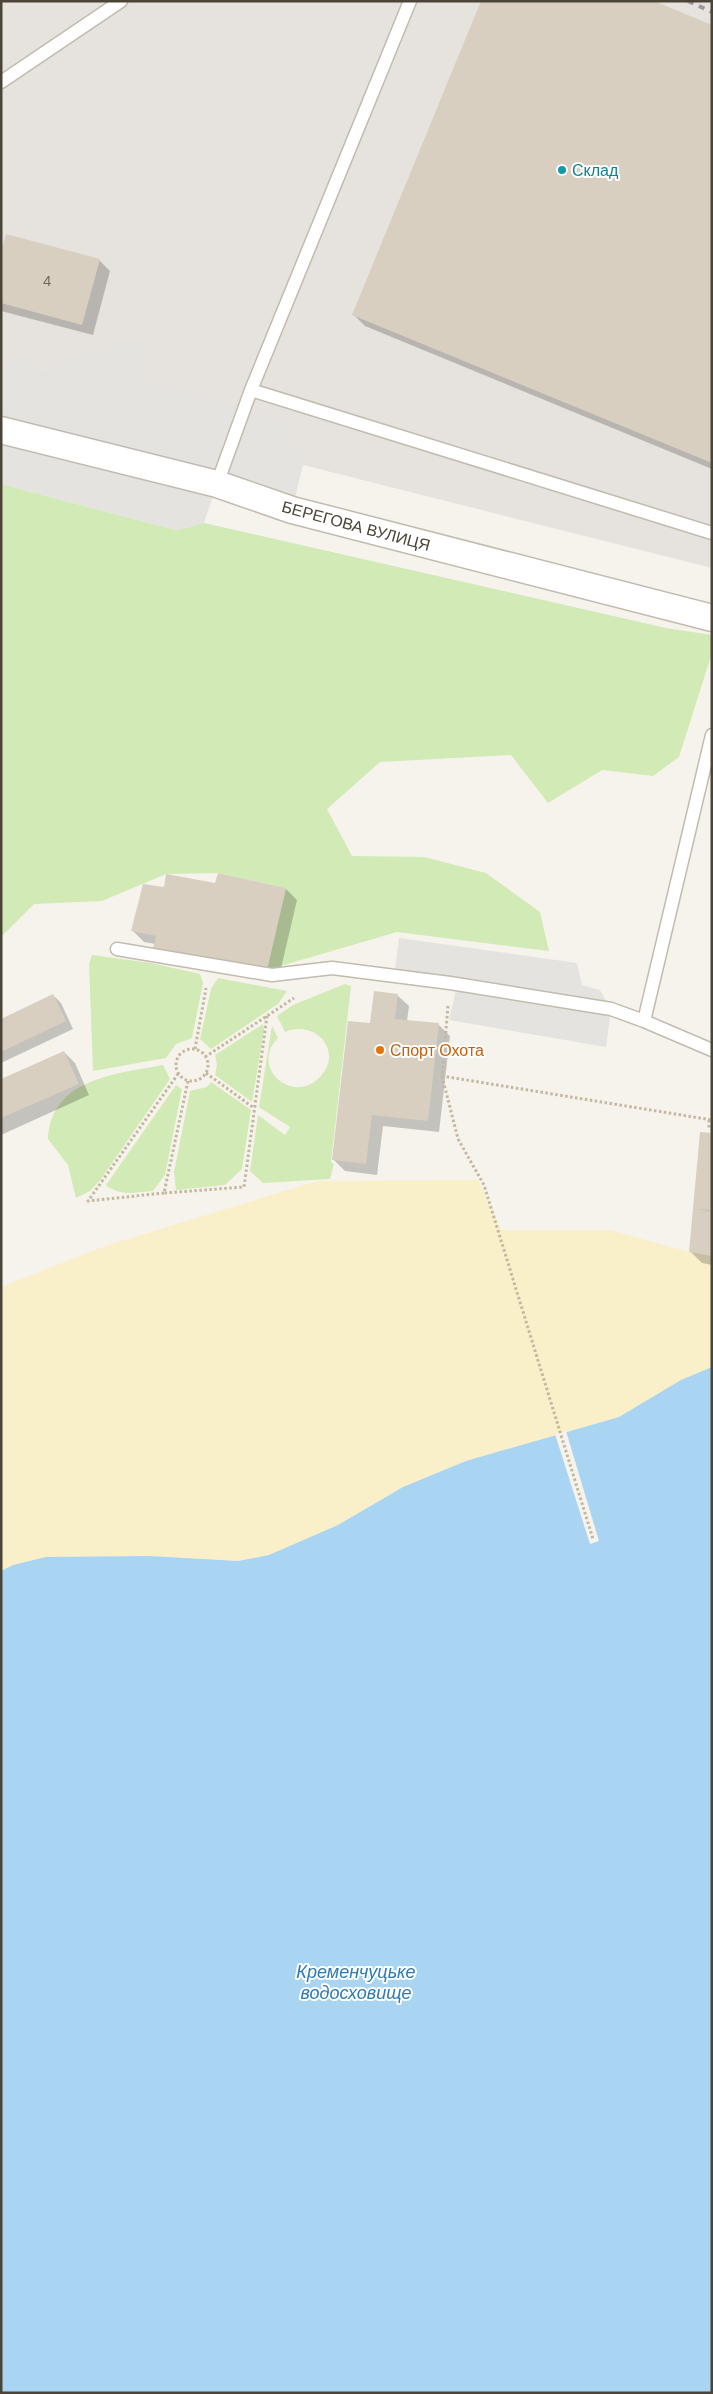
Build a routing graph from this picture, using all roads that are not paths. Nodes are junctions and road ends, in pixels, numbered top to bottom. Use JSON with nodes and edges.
{"nodes":[{"id":1,"x":121,"y":1,"type":"edge"},
{"id":2,"x":410,"y":1,"type":"edge"},
{"id":3,"x":1,"y":82,"type":"edge"},
{"id":4,"x":251,"y":390,"type":"junction"},
{"id":5,"x":1,"y":430,"type":"edge"},
{"id":6,"x":217,"y":484,"type":"junction"},
{"id":7,"x":712,"y":533,"type":"edge"},
{"id":8,"x":712,"y":618,"type":"edge"},
{"id":9,"x":712,"y":735,"type":"edge"},
{"id":10,"x":117,"y":948,"type":"dead end"},
{"id":11,"x":644,"y":1021,"type":"junction"},
{"id":12,"x":712,"y":1050,"type":"edge"}],
"edges":[{"from":1,"to":3,"type":"lane"},
{"from":2,"to":4,"type":"lane"},
{"from":4,"to":6,"type":"lane"},
{"from":4,"to":7,"type":"lane"},
{"from":5,"to":6,"type":"street","name":"БЕРЕГОВА ВУЛИЦЯ"},
{"from":6,"to":8,"type":"street","name":"БЕРЕГОВА ВУЛИЦЯ"},
{"from":9,"to":11,"type":"lane"},
{"from":10,"to":11,"type":"lane"},
{"from":11,"to":12,"type":"lane"}]}
